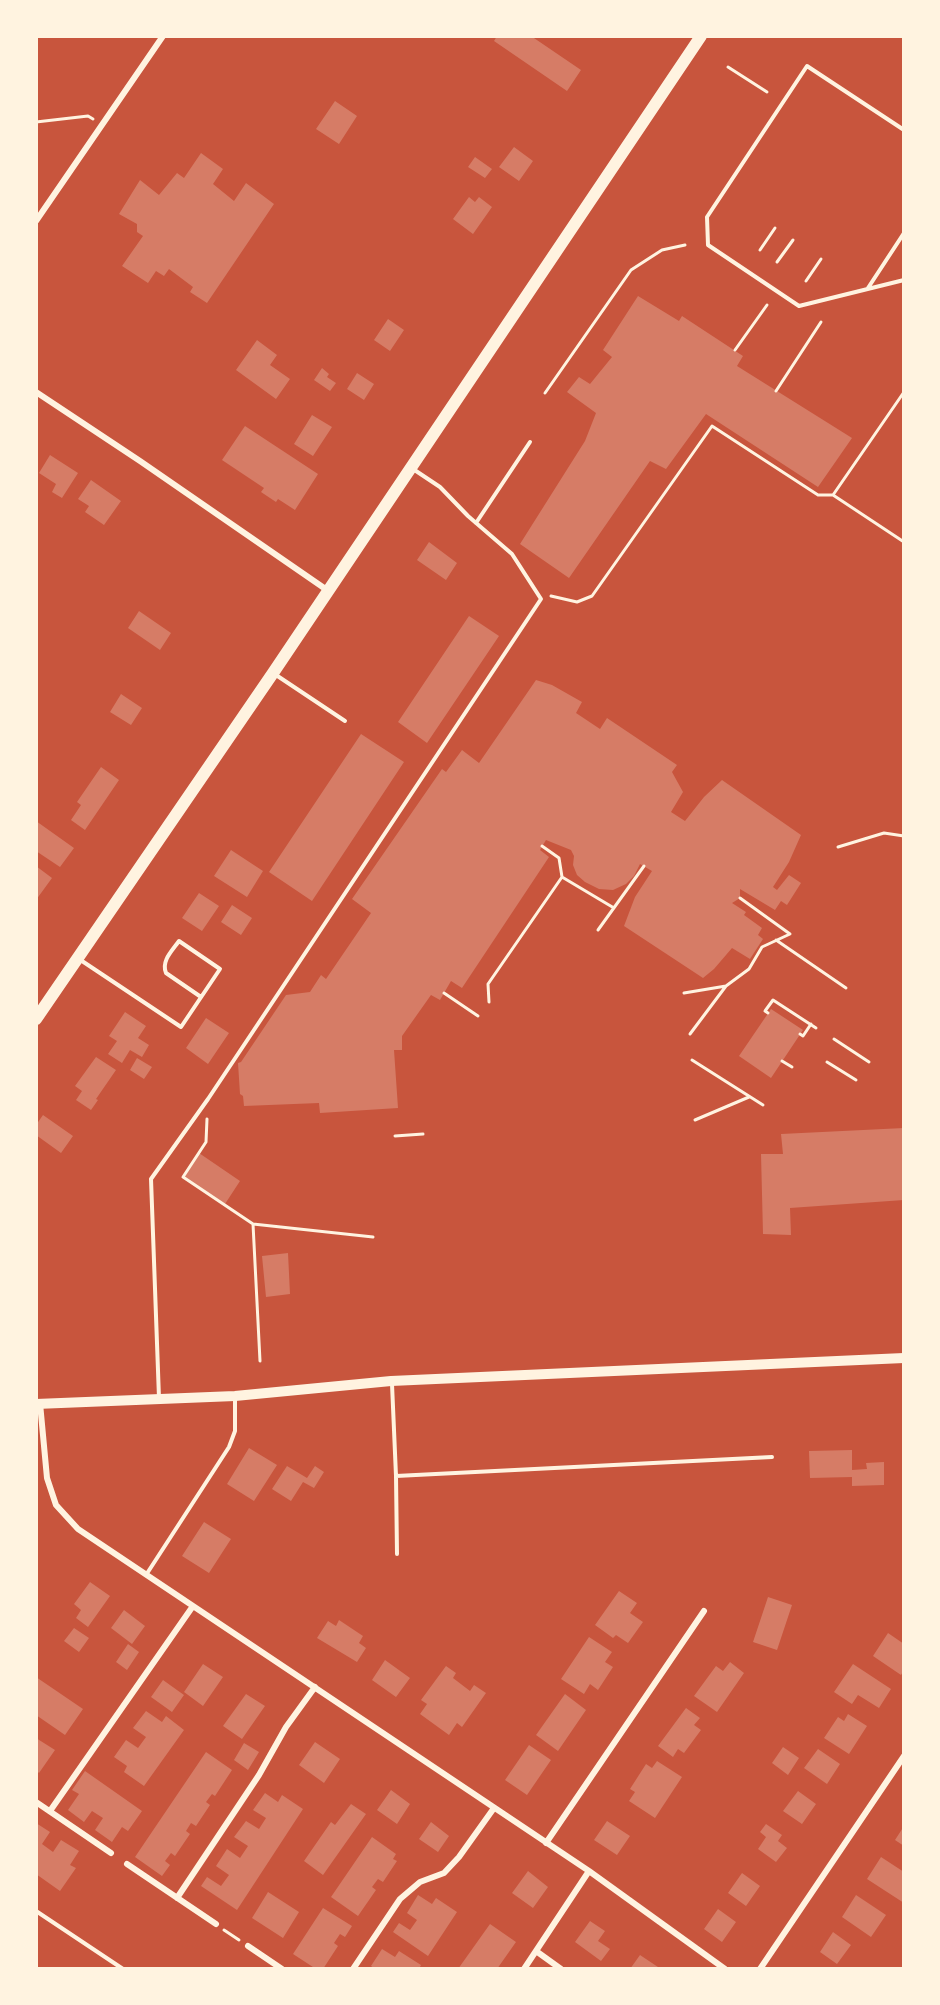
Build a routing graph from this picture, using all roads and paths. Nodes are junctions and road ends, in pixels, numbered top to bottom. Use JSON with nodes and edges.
{"nodes":[{"id":1,"x":163,"y":36,"type":"edge"},
{"id":2,"x":701,"y":36,"type":"edge"},
{"id":3,"x":728,"y":67,"type":"dead end"},
{"id":4,"x":767,"y":92,"type":"dead end"},
{"id":5,"x":36,"y":122,"type":"edge"},
{"id":6,"x":102,"y":125,"type":"junction"},
{"id":7,"x":904,"y":130,"type":"edge"},
{"id":8,"x":36,"y":221,"type":"edge"},
{"id":9,"x":775,"y":228,"type":"dead end"},
{"id":10,"x":904,"y":233,"type":"edge"},
{"id":11,"x":793,"y":240,"type":"dead end"},
{"id":12,"x":685,"y":245,"type":"dead end"},
{"id":13,"x":760,"y":250,"type":"dead end"},
{"id":14,"x":821,"y":260,"type":"dead end"},
{"id":15,"x":777,"y":262,"type":"dead end"},
{"id":16,"x":904,"y":280,"type":"edge"},
{"id":17,"x":806,"y":281,"type":"dead end"},
{"id":18,"x":867,"y":289,"type":"junction"},
{"id":19,"x":767,"y":305,"type":"dead end"},
{"id":20,"x":821,"y":322,"type":"dead end"},
{"id":21,"x":735,"y":350,"type":"dead end"},
{"id":22,"x":776,"y":391,"type":"dead end"},
{"id":23,"x":36,"y":392,"type":"edge"},
{"id":24,"x":904,"y":392,"type":"edge"},
{"id":25,"x":545,"y":393,"type":"dead end"},
{"id":26,"x":530,"y":442,"type":"dead end"},
{"id":27,"x":411,"y":467,"type":"junction"},
{"id":28,"x":833,"y":495,"type":"junction"},
{"id":29,"x":476,"y":523,"type":"junction"},
{"id":30,"x":904,"y":542,"type":"edge"},
{"id":31,"x":327,"y":590,"type":"junction"},
{"id":32,"x":551,"y":596,"type":"dead end"},
{"id":33,"x":273,"y":673,"type":"junction"},
{"id":34,"x":345,"y":721,"type":"dead end"},
{"id":35,"x":904,"y":836,"type":"edge"},
{"id":36,"x":542,"y":846,"type":"dead end"},
{"id":37,"x":838,"y":847,"type":"dead end"},
{"id":38,"x":644,"y":866,"type":"dead end"},
{"id":39,"x":562,"y":877,"type":"junction"},
{"id":40,"x":740,"y":898,"type":"dead end"},
{"id":41,"x":614,"y":908,"type":"junction"},
{"id":42,"x":598,"y":930,"type":"dead end"},
{"id":43,"x":776,"y":940,"type":"junction"},
{"id":44,"x":78,"y":958,"type":"junction"},
{"id":45,"x":726,"y":986,"type":"junction"},
{"id":46,"x":846,"y":988,"type":"dead end"},
{"id":47,"x":444,"y":993,"type":"dead end"},
{"id":48,"x":684,"y":993,"type":"dead end"},
{"id":49,"x":201,"y":997,"type":"junction"},
{"id":50,"x":489,"y":1002,"type":"dead end"},
{"id":51,"x":768,"y":1013,"type":"dead end"},
{"id":52,"x":478,"y":1016,"type":"dead end"},
{"id":53,"x":36,"y":1019,"type":"edge"},
{"id":54,"x":811,"y":1024,"type":"junction"},
{"id":55,"x":816,"y":1028,"type":"dead end"},
{"id":56,"x":690,"y":1034,"type":"dead end"},
{"id":57,"x":800,"y":1034,"type":"dead end"},
{"id":58,"x":834,"y":1039,"type":"dead end"},
{"id":59,"x":692,"y":1060,"type":"dead end"},
{"id":60,"x":782,"y":1061,"type":"dead end"},
{"id":61,"x":827,"y":1062,"type":"dead end"},
{"id":62,"x":869,"y":1062,"type":"dead end"},
{"id":63,"x":792,"y":1067,"type":"dead end"},
{"id":64,"x":856,"y":1080,"type":"dead end"},
{"id":65,"x":749,"y":1097,"type":"junction"},
{"id":66,"x":208,"y":1098,"type":"junction"},
{"id":67,"x":763,"y":1105,"type":"dead end"},
{"id":68,"x":695,"y":1120,"type":"dead end"},
{"id":69,"x":423,"y":1134,"type":"dead end"},
{"id":70,"x":395,"y":1136,"type":"dead end"},
{"id":71,"x":253,"y":1224,"type":"junction"},
{"id":72,"x":373,"y":1238,"type":"dead end"},
{"id":73,"x":904,"y":1358,"type":"edge"},
{"id":74,"x":261,"y":1361,"type":"dead end"},
{"id":75,"x":391,"y":1381,"type":"junction"},
{"id":76,"x":235,"y":1396,"type":"junction"},
{"id":77,"x":159,"y":1399,"type":"junction"},
{"id":78,"x":38,"y":1404,"type":"edge"},
{"id":79,"x":772,"y":1457,"type":"dead end"},
{"id":80,"x":396,"y":1476,"type":"junction"},
{"id":81,"x":397,"y":1554,"type":"dead end"},
{"id":82,"x":146,"y":1575,"type":"junction"},
{"id":83,"x":193,"y":1606,"type":"junction"},
{"id":84,"x":704,"y":1611,"type":"dead end"},
{"id":85,"x":315,"y":1687,"type":"junction"},
{"id":86,"x":904,"y":1756,"type":"edge"},
{"id":87,"x":36,"y":1802,"type":"edge"},
{"id":88,"x":494,"y":1808,"type":"junction"},
{"id":89,"x":50,"y":1811,"type":"junction"},
{"id":90,"x":546,"y":1842,"type":"junction"},
{"id":91,"x":111,"y":1853,"type":"dead end"},
{"id":92,"x":127,"y":1864,"type":"dead end"},
{"id":93,"x":589,"y":1871,"type":"junction"},
{"id":94,"x":177,"y":1898,"type":"junction"},
{"id":95,"x":36,"y":1911,"type":"edge"},
{"id":96,"x":216,"y":1924,"type":"joint"},
{"id":97,"x":248,"y":1946,"type":"joint"},
{"id":98,"x":536,"y":1951,"type":"junction"},
{"id":99,"x":123,"y":1969,"type":"edge"},
{"id":100,"x":282,"y":1969,"type":"edge"},
{"id":101,"x":353,"y":1969,"type":"edge"},
{"id":102,"x":524,"y":1969,"type":"edge"},
{"id":103,"x":561,"y":1969,"type":"edge"},
{"id":104,"x":725,"y":1969,"type":"edge"},
{"id":105,"x":760,"y":1969,"type":"edge"}],
"edges":[{"from":1,"to":6,"type":"street"},
{"from":2,"to":27,"type":"main road"},
{"from":3,"to":4,"type":"path"},
{"from":5,"to":6,"type":"path"},
{"from":6,"to":8,"type":"street"},
{"from":7,"to":18,"type":"lane"},
{"from":9,"to":13,"type":"path"},
{"from":10,"to":18,"type":"lane"},
{"from":11,"to":15,"type":"path"},
{"from":12,"to":25,"type":"path"},
{"from":14,"to":17,"type":"path"},
{"from":16,"to":18,"type":"lane"},
{"from":19,"to":21,"type":"path"},
{"from":20,"to":22,"type":"path"},
{"from":23,"to":31,"type":"street"},
{"from":24,"to":28,"type":"path"},
{"from":26,"to":29,"type":"lane"},
{"from":27,"to":29,"type":"lane"},
{"from":27,"to":31,"type":"main road"},
{"from":28,"to":30,"type":"path"},
{"from":28,"to":32,"type":"path"},
{"from":29,"to":66,"type":"lane"},
{"from":31,"to":33,"type":"main road"},
{"from":33,"to":34,"type":"lane"},
{"from":33,"to":44,"type":"main road"},
{"from":35,"to":37,"type":"path"},
{"from":36,"to":39,"type":"path"},
{"from":38,"to":41,"type":"path"},
{"from":39,"to":41,"type":"path"},
{"from":39,"to":50,"type":"path"},
{"from":40,"to":43,"type":"path"},
{"from":41,"to":42,"type":"path"},
{"from":43,"to":45,"type":"path"},
{"from":43,"to":46,"type":"path"},
{"from":44,"to":49,"type":"lane"},
{"from":44,"to":53,"type":"main road"},
{"from":45,"to":48,"type":"path"},
{"from":45,"to":56,"type":"path"},
{"from":47,"to":52,"type":"path"},
{"from":49,"to":49,"type":"lane"},
{"from":51,"to":54,"type":"path"},
{"from":54,"to":55,"type":"path"},
{"from":54,"to":57,"type":"path"},
{"from":58,"to":62,"type":"path"},
{"from":59,"to":65,"type":"path"},
{"from":60,"to":63,"type":"path"},
{"from":61,"to":64,"type":"path"},
{"from":65,"to":67,"type":"path"},
{"from":65,"to":68,"type":"path"},
{"from":66,"to":71,"type":"path"},
{"from":66,"to":77,"type":"lane"},
{"from":69,"to":70,"type":"path"},
{"from":71,"to":72,"type":"path"},
{"from":71,"to":74,"type":"path"},
{"from":73,"to":75,"type":"main road"},
{"from":75,"to":76,"type":"main road"},
{"from":75,"to":80,"type":"lane"},
{"from":76,"to":77,"type":"main road"},
{"from":76,"to":82,"type":"lane"},
{"from":77,"to":78,"type":"main road"},
{"from":78,"to":82,"type":"street"},
{"from":79,"to":80,"type":"lane"},
{"from":80,"to":81,"type":"lane"},
{"from":82,"to":83,"type":"street"},
{"from":83,"to":85,"type":"street"},
{"from":83,"to":89,"type":"street"},
{"from":84,"to":90,"type":"street"},
{"from":85,"to":88,"type":"street"},
{"from":85,"to":94,"type":"street"},
{"from":86,"to":105,"type":"street"},
{"from":87,"to":89,"type":"street"},
{"from":88,"to":90,"type":"street"},
{"from":88,"to":101,"type":"street"},
{"from":89,"to":91,"type":"street"},
{"from":90,"to":93,"type":"street"},
{"from":92,"to":94,"type":"street"},
{"from":93,"to":98,"type":"street"},
{"from":93,"to":104,"type":"street"},
{"from":94,"to":96,"type":"street"},
{"from":95,"to":99,"type":"lane"},
{"from":96,"to":97,"type":"path"},
{"from":97,"to":100,"type":"street"},
{"from":98,"to":102,"type":"street"},
{"from":98,"to":103,"type":"street"}]}
